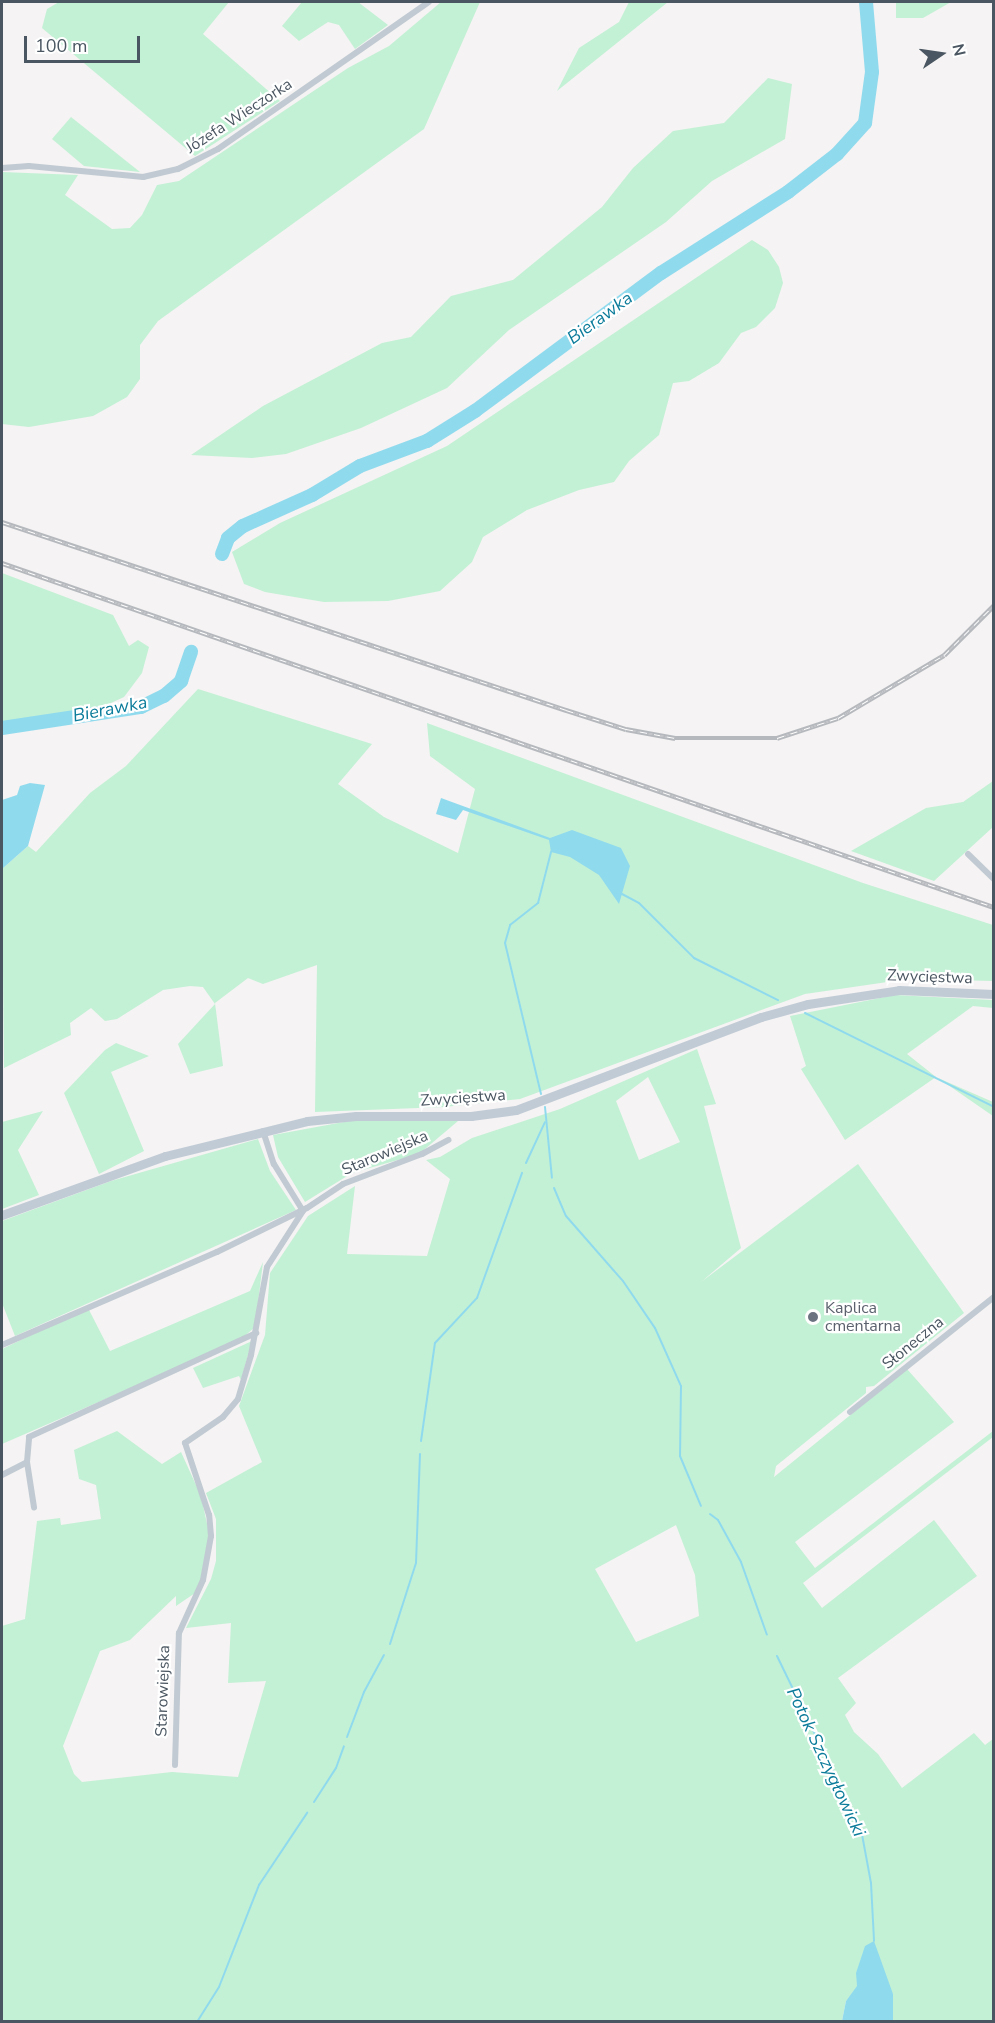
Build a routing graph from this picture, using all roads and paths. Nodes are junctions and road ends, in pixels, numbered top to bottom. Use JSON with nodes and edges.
{"nodes":[{"id":1,"x":429,"y":2,"type":"edge"},
{"id":2,"x":2,"y":168,"type":"edge"},
{"id":3,"x":968,"y":854,"type":"dead end"},
{"id":4,"x":993,"y":879,"type":"edge"},
{"id":5,"x":993,"y":994,"type":"edge"},
{"id":6,"x":263,"y":1131,"type":"junction"},
{"id":7,"x":448,"y":1140,"type":"dead end"},
{"id":8,"x":303,"y":1211,"type":"junction"},
{"id":9,"x":2,"y":1215,"type":"edge"},
{"id":10,"x":993,"y":1297,"type":"edge"},
{"id":11,"x":256,"y":1333,"type":"junction"},
{"id":12,"x":2,"y":1345,"type":"edge"},
{"id":13,"x":850,"y":1412,"type":"dead end"},
{"id":14,"x":27,"y":1462,"type":"junction"},
{"id":15,"x":2,"y":1475,"type":"edge"},
{"id":16,"x":34,"y":1507,"type":"dead end"},
{"id":17,"x":175,"y":1765,"type":"dead end"}],
"edges":[{"from":1,"to":2,"type":"street","name":"Józefa Wieczorka"},
{"from":3,"to":4,"type":"street"},
{"from":5,"to":6,"type":"main road","name":"Zwycięstwa"},
{"from":6,"to":8,"type":"street"},
{"from":6,"to":9,"type":"main road","name":"Zwycięstwa"},
{"from":7,"to":8,"type":"street","name":"Starowiejska"},
{"from":8,"to":11,"type":"street","name":"Starowiejska"},
{"from":8,"to":12,"type":"street","name":"Starowiejska"},
{"from":10,"to":13,"type":"street","name":"Słoneczna"},
{"from":11,"to":14,"type":"street"},
{"from":11,"to":17,"type":"street","name":"Starowiejska"},
{"from":14,"to":15,"type":"street"},
{"from":14,"to":16,"type":"street"}]}
